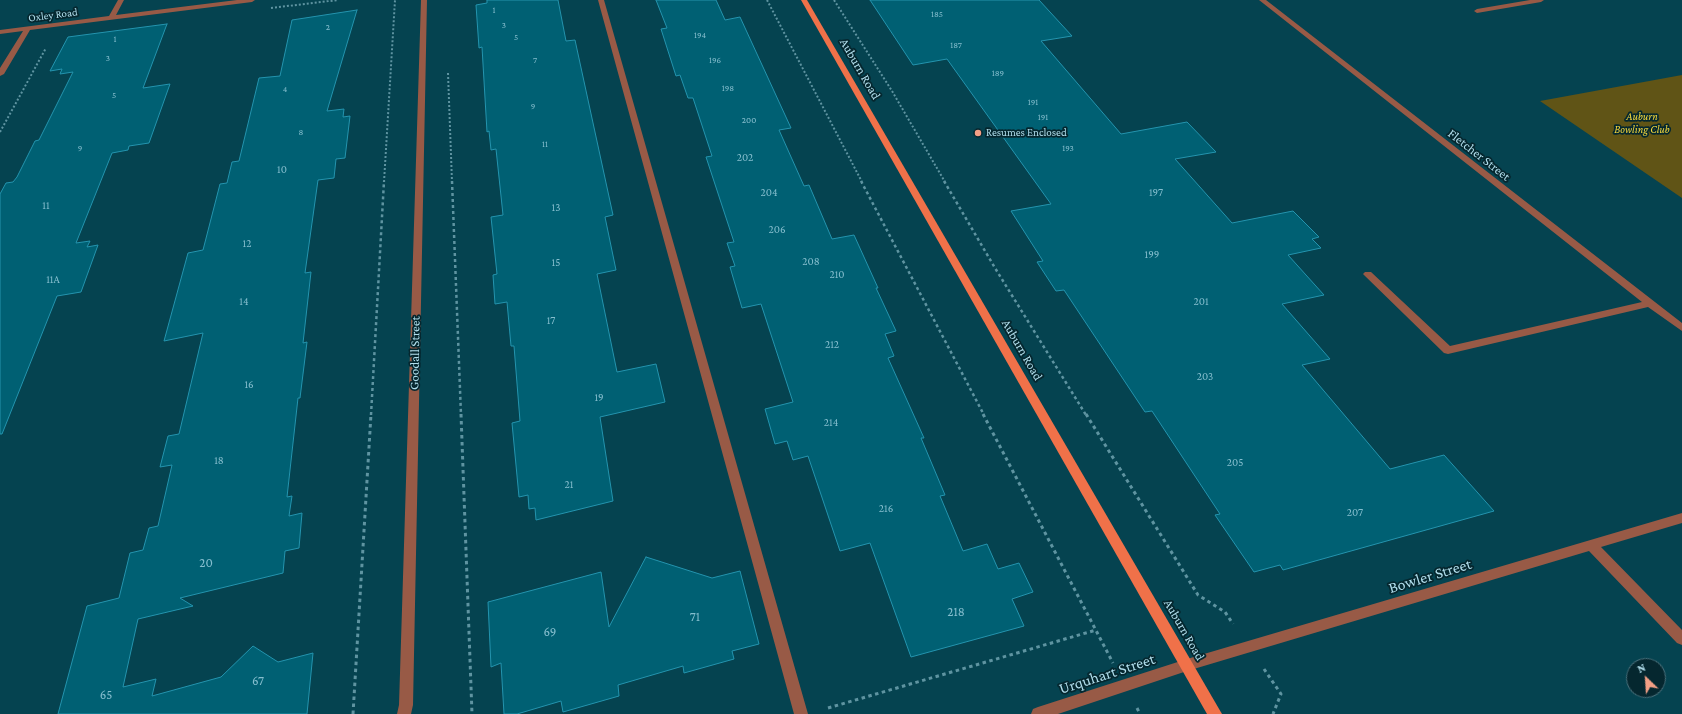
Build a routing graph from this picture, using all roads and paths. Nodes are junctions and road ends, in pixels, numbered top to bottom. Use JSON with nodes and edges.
{"nodes":[{"id":1,"x":120,"y":0,"type":"edge"},
{"id":2,"x":252,"y":0,"type":"edge"},
{"id":3,"x":394,"y":0,"type":"edge"},
{"id":4,"x":424,"y":0,"type":"edge"},
{"id":5,"x":601,"y":0,"type":"edge"},
{"id":6,"x":767,"y":0,"type":"edge"},
{"id":7,"x":804,"y":0,"type":"edge"},
{"id":8,"x":834,"y":0,"type":"edge"},
{"id":9,"x":1262,"y":0,"type":"edge"},
{"id":10,"x":1541,"y":0,"type":"edge"},
{"id":11,"x":1477,"y":11,"type":"dead end"},
{"id":12,"x":112,"y":17,"type":"junction"},
{"id":13,"x":28,"y":28,"type":"junction"},
{"id":14,"x":0,"y":32,"type":"edge"},
{"id":15,"x":49,"y":42,"type":"dead end"},
{"id":16,"x":448,"y":71,"type":"dead end"},
{"id":17,"x":0,"y":74,"type":"edge"},
{"id":18,"x":0,"y":132,"type":"edge"},
{"id":19,"x":1368,"y":274,"type":"dead end"},
{"id":20,"x":1650,"y":303,"type":"junction"},
{"id":21,"x":1682,"y":328,"type":"edge"},
{"id":22,"x":1682,"y":518,"type":"edge"},
{"id":23,"x":1591,"y":545,"type":"junction"},
{"id":24,"x":1096,"y":630,"type":"junction"},
{"id":25,"x":1682,"y":639,"type":"edge"},
{"id":26,"x":1249,"y":647,"type":"junction"},
{"id":27,"x":1187,"y":665,"type":"junction"},
{"id":28,"x":1125,"y":686,"type":"junction"},
{"id":29,"x":824,"y":710,"type":"dead end"},
{"id":30,"x":406,"y":711,"type":"edge"},
{"id":31,"x":354,"y":714,"type":"edge"},
{"id":32,"x":472,"y":714,"type":"edge"},
{"id":33,"x":801,"y":714,"type":"edge"},
{"id":34,"x":1038,"y":714,"type":"edge"},
{"id":35,"x":1140,"y":714,"type":"edge"},
{"id":36,"x":1215,"y":714,"type":"edge"},
{"id":37,"x":1274,"y":714,"type":"edge"}],
"edges":[{"from":1,"to":12,"type":"street"},
{"from":2,"to":12,"type":"street","name":"Oxley Road"},
{"from":3,"to":31,"type":"path"},
{"from":4,"to":30,"type":"street","name":"Goodall Street"},
{"from":5,"to":33,"type":"street"},
{"from":6,"to":24,"type":"path"},
{"from":7,"to":27,"type":"main road","name":"Auburn Road"},
{"from":8,"to":26,"type":"path"},
{"from":9,"to":20,"type":"street","name":"Fletcher Street"},
{"from":10,"to":11,"type":"street"},
{"from":12,"to":13,"type":"street","name":"Oxley Road"},
{"from":13,"to":14,"type":"street","name":"Oxley Road"},
{"from":13,"to":17,"type":"street"},
{"from":15,"to":18,"type":"path"},
{"from":16,"to":32,"type":"path"},
{"from":19,"to":20,"type":"street"},
{"from":20,"to":21,"type":"street","name":"Fletcher Street"},
{"from":22,"to":23,"type":"street","name":"Bowler Street"},
{"from":23,"to":25,"type":"street"},
{"from":23,"to":26,"type":"street","name":"Bowler Street"},
{"from":24,"to":28,"type":"path"},
{"from":24,"to":29,"type":"path"},
{"from":26,"to":27,"type":"street","name":"Bowler Street"},
{"from":26,"to":37,"type":"path"},
{"from":27,"to":28,"type":"street","name":"Urquhart Street"},
{"from":27,"to":36,"type":"main road","name":"Auburn Road"},
{"from":28,"to":34,"type":"street","name":"Urquhart Street"},
{"from":28,"to":35,"type":"path"}]}
